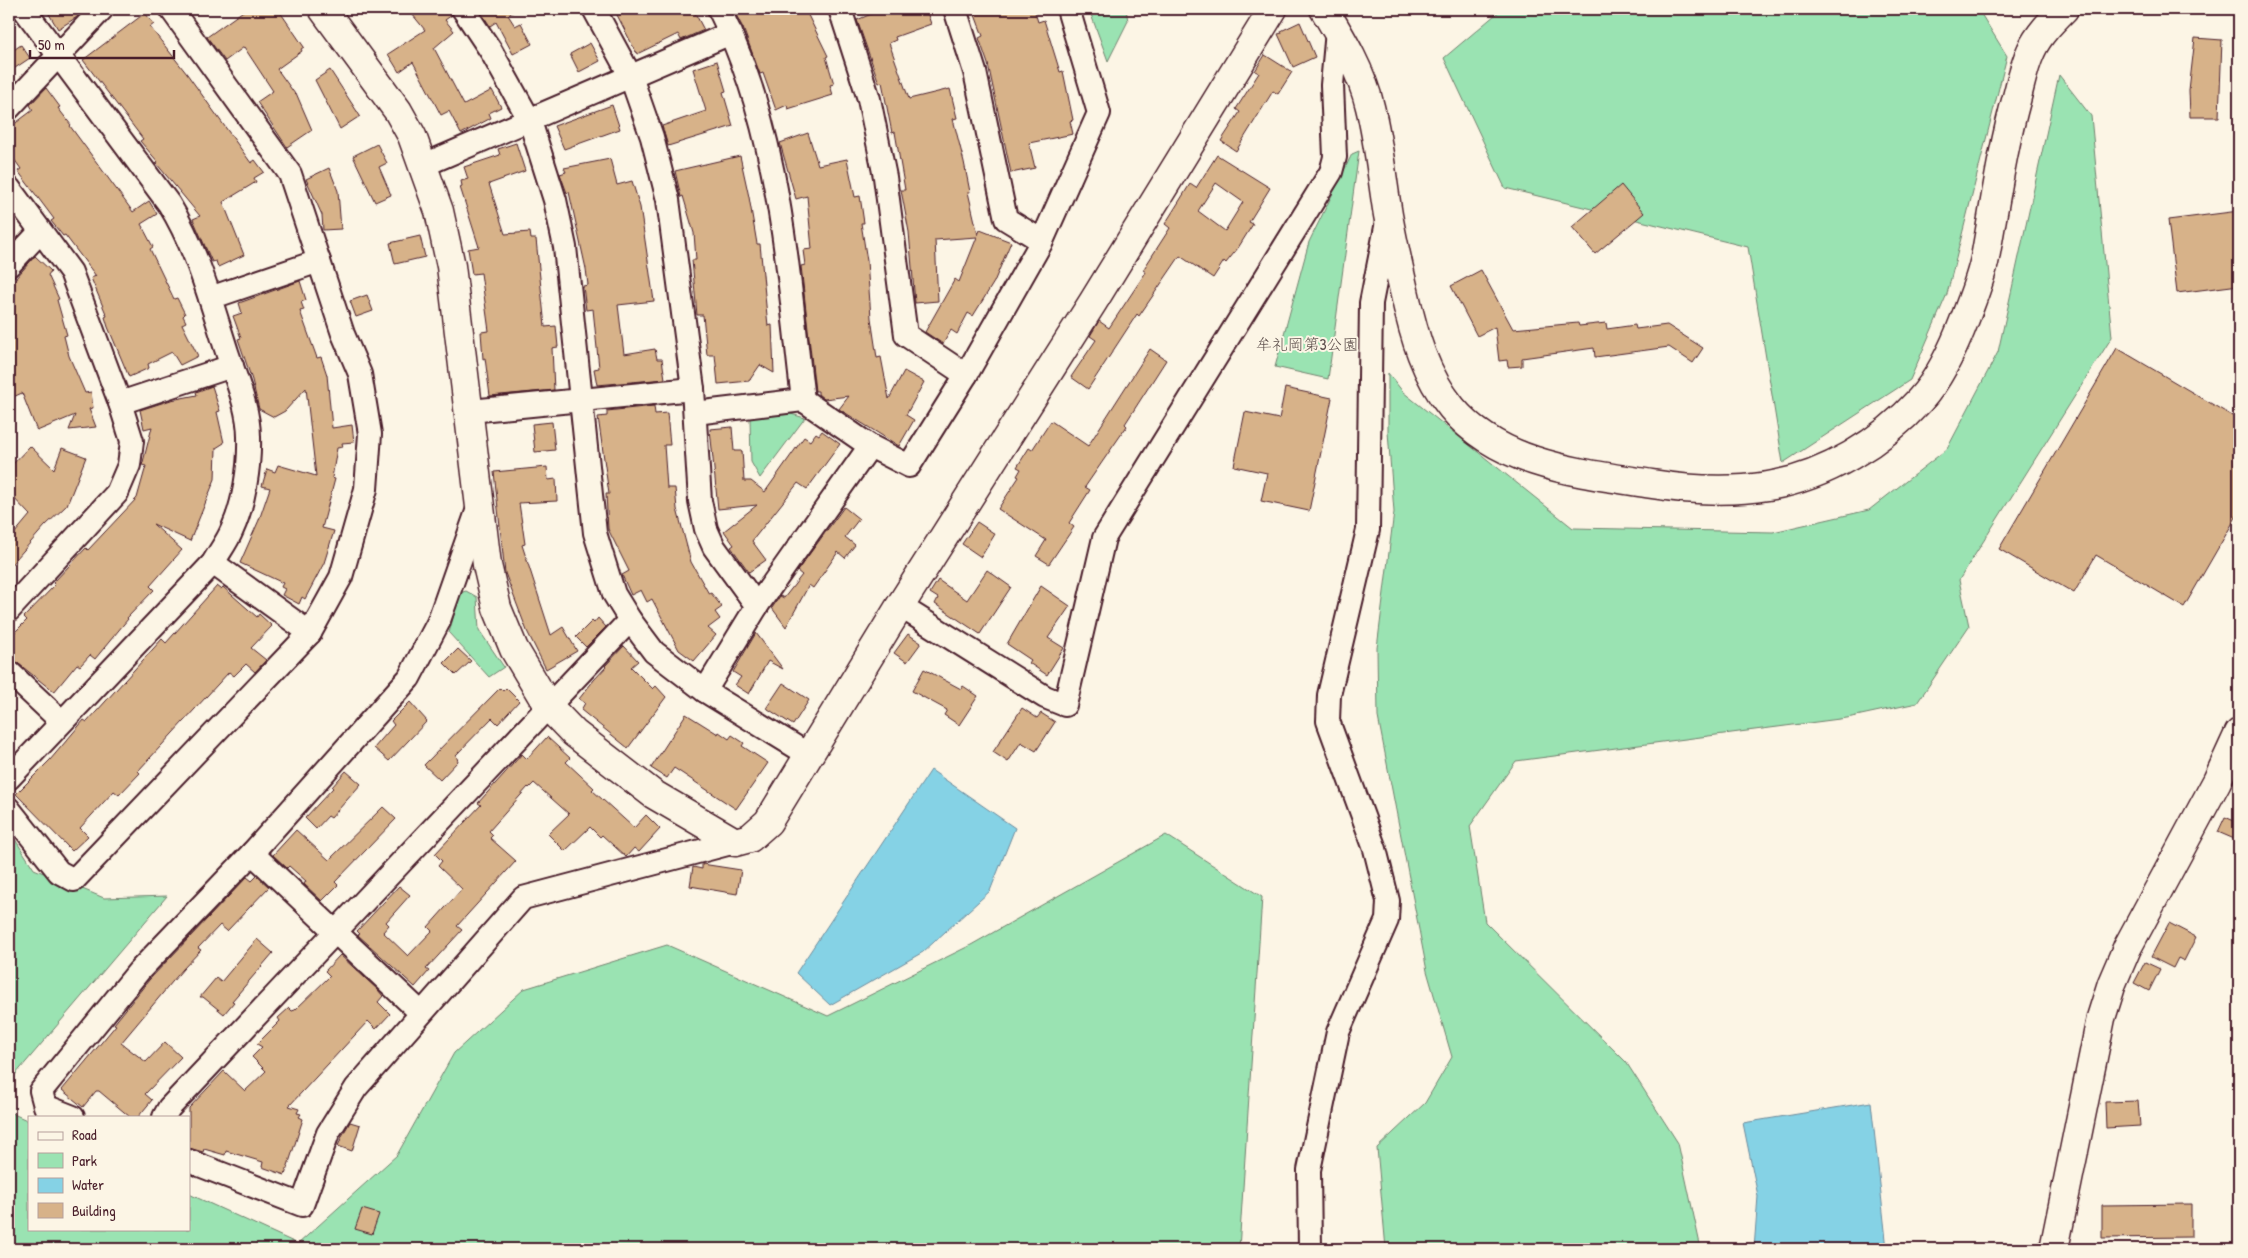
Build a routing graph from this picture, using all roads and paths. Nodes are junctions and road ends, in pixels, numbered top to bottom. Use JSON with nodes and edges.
{"nodes":[{"id":1,"x":24,"y":9,"type":"edge"},
{"id":2,"x":102,"y":9,"type":"edge"},
{"id":3,"x":171,"y":9,"type":"edge"},
{"id":4,"x":323,"y":9,"type":"edge"},
{"id":5,"x":463,"y":9,"type":"edge"},
{"id":6,"x":594,"y":9,"type":"edge"},
{"id":7,"x":719,"y":9,"type":"edge"},
{"id":8,"x":840,"y":9,"type":"edge"},
{"id":9,"x":955,"y":9,"type":"edge"},
{"id":10,"x":1068,"y":9,"type":"edge"},
{"id":11,"x":1273,"y":9,"type":"edge"},
{"id":12,"x":2055,"y":13,"type":"edge"},
{"id":13,"x":1330,"y":20,"type":"edge"},
{"id":14,"x":731,"y":32,"type":"junction"},
{"id":15,"x":58,"y":55,"type":"junction"},
{"id":16,"x":631,"y":77,"type":"junction"},
{"id":17,"x":9,"y":108,"type":"edge"},
{"id":18,"x":530,"y":121,"type":"junction"},
{"id":19,"x":424,"y":165,"type":"junction"},
{"id":20,"x":9,"y":188,"type":"edge"},
{"id":21,"x":1388,"y":215,"type":"junction"},
{"id":22,"x":40,"y":232,"type":"junction"},
{"id":23,"x":1042,"y":241,"type":"junction"},
{"id":24,"x":319,"y":261,"type":"junction"},
{"id":25,"x":9,"y":265,"type":"edge"},
{"id":26,"x":210,"y":298,"type":"junction"},
{"id":27,"x":232,"y":366,"type":"junction"},
{"id":28,"x":966,"y":375,"type":"junction"},
{"id":29,"x":693,"y":389,"type":"junction"},
{"id":30,"x":803,"y":400,"type":"junction"},
{"id":31,"x":581,"y":401,"type":"junction"},
{"id":32,"x":120,"y":403,"type":"junction"},
{"id":33,"x":470,"y":411,"type":"junction"},
{"id":34,"x":695,"y":414,"type":"junction"},
{"id":35,"x":870,"y":446,"type":"junction"},
{"id":36,"x":479,"y":506,"type":"junction"},
{"id":37,"x":213,"y":563,"type":"junction"},
{"id":38,"x":757,"y":606,"type":"junction"},
{"id":39,"x":900,"y":606,"type":"junction"},
{"id":40,"x":9,"y":610,"type":"edge"},
{"id":41,"x":630,"y":620,"type":"junction"},
{"id":42,"x":310,"y":633,"type":"junction"},
{"id":43,"x":9,"y":672,"type":"edge"},
{"id":44,"x":705,"y":691,"type":"junction"},
{"id":45,"x":548,"y":706,"type":"junction"},
{"id":46,"x":61,"y":721,"type":"junction"},
{"id":47,"x":2239,"y":733,"type":"edge"},
{"id":48,"x":809,"y":755,"type":"junction"},
{"id":49,"x":9,"y":778,"type":"edge"},
{"id":50,"x":9,"y":809,"type":"edge"},
{"id":51,"x":735,"y":842,"type":"junction"},
{"id":52,"x":252,"y":853,"type":"junction"},
{"id":53,"x":337,"y":932,"type":"junction"},
{"id":54,"x":421,"y":1013,"type":"junction"},
{"id":55,"x":70,"y":1116,"type":"edge"},
{"id":56,"x":165,"y":1116,"type":"edge"},
{"id":57,"x":190,"y":1162,"type":"edge"},
{"id":58,"x":1310,"y":1249,"type":"edge"},
{"id":59,"x":2054,"y":1249,"type":"edge"}],
"edges":[{"from":1,"to":15,"type":"street"},
{"from":2,"to":15,"type":"street"},
{"from":3,"to":24,"type":"street"},
{"from":4,"to":19,"type":"street"},
{"from":5,"to":18,"type":"street"},
{"from":6,"to":16,"type":"street"},
{"from":7,"to":14,"type":"street"},
{"from":8,"to":28,"type":"street"},
{"from":9,"to":23,"type":"street"},
{"from":10,"to":23,"type":"street"},
{"from":11,"to":39,"type":"street"},
{"from":12,"to":21,"type":"street"},
{"from":13,"to":21,"type":"street"},
{"from":13,"to":39,"type":"street"},
{"from":14,"to":16,"type":"street"},
{"from":14,"to":30,"type":"street"},
{"from":15,"to":17,"type":"street"},
{"from":15,"to":26,"type":"street"},
{"from":16,"to":18,"type":"street"},
{"from":16,"to":29,"type":"street"},
{"from":18,"to":19,"type":"street"},
{"from":18,"to":31,"type":"street"},
{"from":19,"to":33,"type":"street"},
{"from":20,"to":22,"type":"street"},
{"from":21,"to":58,"type":"street"},
{"from":22,"to":25,"type":"street"},
{"from":22,"to":32,"type":"street"},
{"from":23,"to":28,"type":"street"},
{"from":24,"to":26,"type":"street"},
{"from":24,"to":42,"type":"street"},
{"from":26,"to":27,"type":"street"},
{"from":27,"to":32,"type":"street"},
{"from":27,"to":37,"type":"street"},
{"from":28,"to":35,"type":"street"},
{"from":29,"to":31,"type":"street"},
{"from":29,"to":34,"type":"street"},
{"from":30,"to":34,"type":"street"},
{"from":30,"to":35,"type":"street"},
{"from":31,"to":33,"type":"street"},
{"from":31,"to":41,"type":"street"},
{"from":32,"to":40,"type":"street"},
{"from":33,"to":36,"type":"street"},
{"from":34,"to":38,"type":"street"},
{"from":35,"to":38,"type":"street"},
{"from":36,"to":45,"type":"street"},
{"from":36,"to":52,"type":"street"},
{"from":37,"to":42,"type":"street"},
{"from":37,"to":46,"type":"street"},
{"from":38,"to":44,"type":"street"},
{"from":39,"to":48,"type":"street"},
{"from":41,"to":44,"type":"street"},
{"from":41,"to":45,"type":"street"},
{"from":42,"to":50,"type":"street"},
{"from":43,"to":46,"type":"street"},
{"from":44,"to":48,"type":"street"},
{"from":45,"to":51,"type":"street"},
{"from":45,"to":53,"type":"street"},
{"from":46,"to":49,"type":"street"},
{"from":47,"to":59,"type":"street"},
{"from":48,"to":51,"type":"street"},
{"from":51,"to":54,"type":"street"},
{"from":52,"to":53,"type":"street"},
{"from":52,"to":55,"type":"street"},
{"from":53,"to":54,"type":"street"},
{"from":53,"to":56,"type":"street"},
{"from":54,"to":57,"type":"street"}]}
